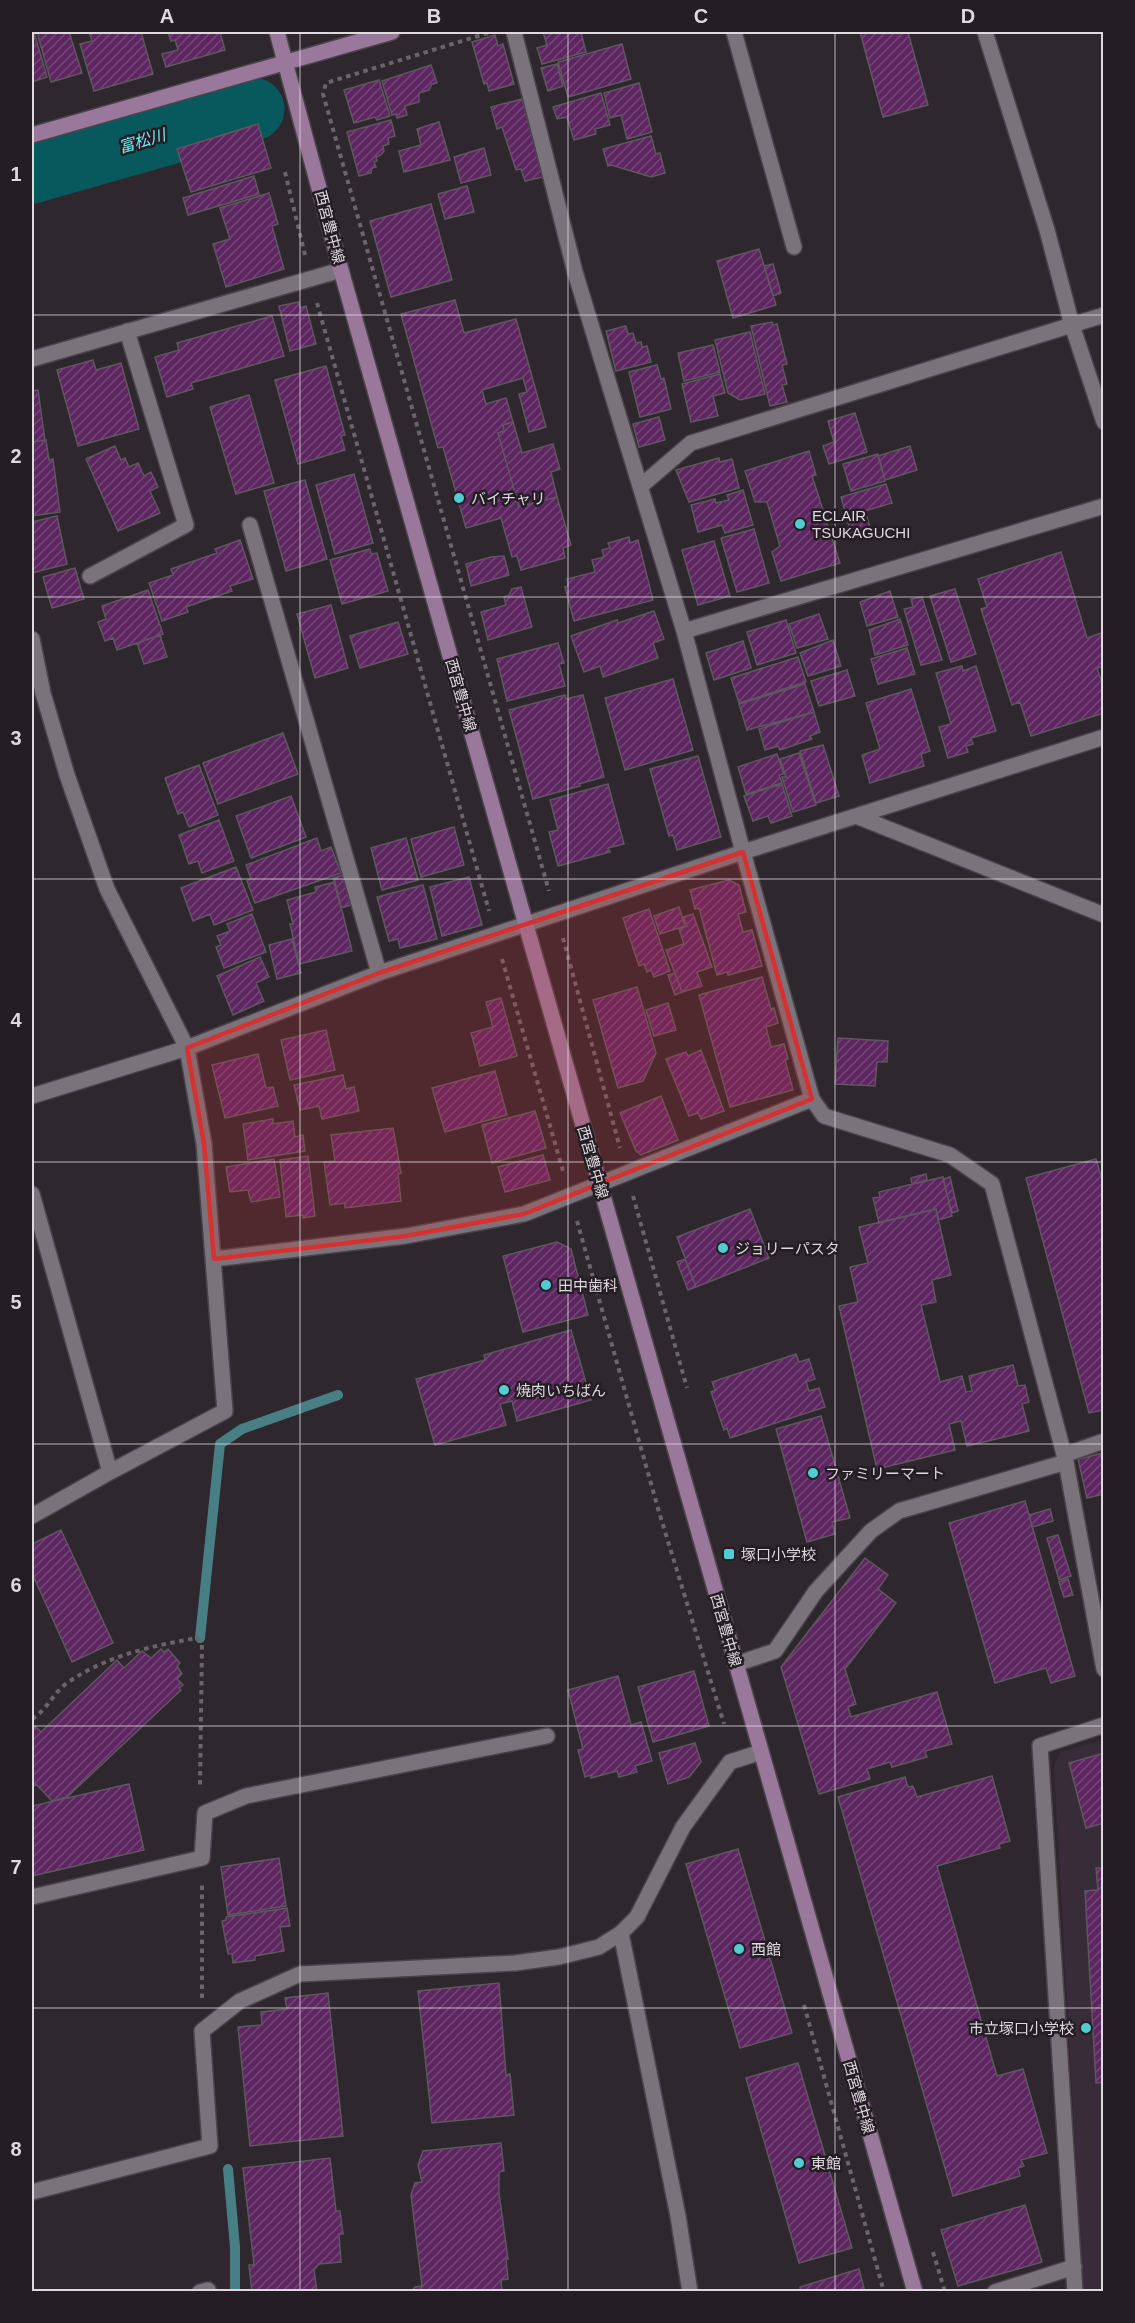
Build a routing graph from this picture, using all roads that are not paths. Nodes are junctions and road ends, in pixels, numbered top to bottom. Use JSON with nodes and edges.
{"nodes":[{"id":1,"x":277,"y":32,"type":"edge"},
{"id":2,"x":392,"y":32,"type":"edge"},
{"id":3,"x":514,"y":32,"type":"edge"},
{"id":4,"x":734,"y":32,"type":"edge"},
{"id":5,"x":985,"y":32,"type":"edge"},
{"id":6,"x":285,"y":61,"type":"junction"},
{"id":7,"x":32,"y":135,"type":"edge"},
{"id":8,"x":794,"y":247,"type":"dead end"},
{"id":9,"x":341,"y":270,"type":"junction"},
{"id":10,"x":1104,"y":315,"type":"edge"},
{"id":11,"x":1072,"y":325,"type":"junction"},
{"id":12,"x":127,"y":331,"type":"junction"},
{"id":13,"x":32,"y":359,"type":"edge"},
{"id":14,"x":1104,"y":422,"type":"edge"},
{"id":15,"x":641,"y":486,"type":"junction"},
{"id":16,"x":1104,"y":506,"type":"edge"},
{"id":17,"x":250,"y":525,"type":"dead end"},
{"id":18,"x":90,"y":576,"type":"dead end"},
{"id":19,"x":684,"y":631,"type":"junction"},
{"id":20,"x":32,"y":639,"type":"edge"},
{"id":21,"x":1104,"y":737,"type":"edge"},
{"id":22,"x":856,"y":816,"type":"junction"},
{"id":23,"x":743,"y":852,"type":"junction"},
{"id":24,"x":1104,"y":915,"type":"edge"},
{"id":25,"x":525,"y":925,"type":"junction"},
{"id":26,"x":379,"y":973,"type":"junction"},
{"id":27,"x":187,"y":1048,"type":"junction"},
{"id":28,"x":32,"y":1096,"type":"edge"},
{"id":29,"x":812,"y":1099,"type":"junction"},
{"id":30,"x":599,"y":1185,"type":"junction"},
{"id":31,"x":32,"y":1194,"type":"edge"},
{"id":32,"x":214,"y":1259,"type":"junction"},
{"id":33,"x":1104,"y":1441,"type":"edge"},
{"id":34,"x":1065,"y":1459,"type":"junction"},
{"id":35,"x":110,"y":1472,"type":"junction"},
{"id":36,"x":32,"y":1516,"type":"edge"},
{"id":37,"x":736,"y":1664,"type":"junction"},
{"id":38,"x":1104,"y":1669,"type":"edge"},
{"id":39,"x":1104,"y":1725,"type":"edge"},
{"id":40,"x":547,"y":1736,"type":"dead end"},
{"id":41,"x":761,"y":1752,"type":"junction"},
{"id":42,"x":32,"y":1897,"type":"edge"},
{"id":43,"x":621,"y":1933,"type":"junction"},
{"id":44,"x":32,"y":2192,"type":"edge"},
{"id":45,"x":1074,"y":2267,"type":"junction"},
{"id":46,"x":690,"y":2292,"type":"edge"},
{"id":47,"x":915,"y":2292,"type":"edge"},
{"id":48,"x":995,"y":2292,"type":"edge"},
{"id":49,"x":1075,"y":2292,"type":"edge"}],
"edges":[{"from":1,"to":6,"type":"main road","name":"西宮豊中線"},
{"from":2,"to":6,"type":"main road"},
{"from":3,"to":15,"type":"street"},
{"from":4,"to":8,"type":"street"},
{"from":5,"to":11,"type":"street"},
{"from":6,"to":7,"type":"main road"},
{"from":6,"to":9,"type":"main road","name":"西宮豊中線"},
{"from":9,"to":12,"type":"street"},
{"from":9,"to":25,"type":"main road","name":"西宮豊中線"},
{"from":10,"to":11,"type":"street"},
{"from":11,"to":14,"type":"street"},
{"from":11,"to":15,"type":"street"},
{"from":12,"to":13,"type":"street"},
{"from":12,"to":18,"type":"street"},
{"from":15,"to":19,"type":"street"},
{"from":16,"to":19,"type":"street"},
{"from":17,"to":26,"type":"street"},
{"from":19,"to":23,"type":"street"},
{"from":20,"to":27,"type":"street"},
{"from":21,"to":22,"type":"street"},
{"from":22,"to":23,"type":"street"},
{"from":22,"to":24,"type":"street"},
{"from":23,"to":25,"type":"street"},
{"from":23,"to":29,"type":"street"},
{"from":25,"to":26,"type":"street"},
{"from":25,"to":30,"type":"main road","name":"西宮豊中線"},
{"from":26,"to":27,"type":"street"},
{"from":27,"to":28,"type":"street"},
{"from":27,"to":32,"type":"street"},
{"from":29,"to":30,"type":"street"},
{"from":29,"to":34,"type":"street"},
{"from":30,"to":32,"type":"street"},
{"from":30,"to":37,"type":"main road","name":"西宮豊中線"},
{"from":31,"to":35,"type":"street"},
{"from":32,"to":35,"type":"street"},
{"from":33,"to":34,"type":"street"},
{"from":34,"to":37,"type":"street"},
{"from":34,"to":38,"type":"street"},
{"from":35,"to":36,"type":"street"},
{"from":37,"to":41,"type":"main road","name":"西宮豊中線"},
{"from":39,"to":45,"type":"street"},
{"from":40,"to":42,"type":"street"},
{"from":41,"to":43,"type":"street"},
{"from":41,"to":47,"type":"main road","name":"西宮豊中線"},
{"from":43,"to":44,"type":"street"},
{"from":43,"to":46,"type":"street"},
{"from":45,"to":48,"type":"street"},
{"from":45,"to":49,"type":"street"}]}
